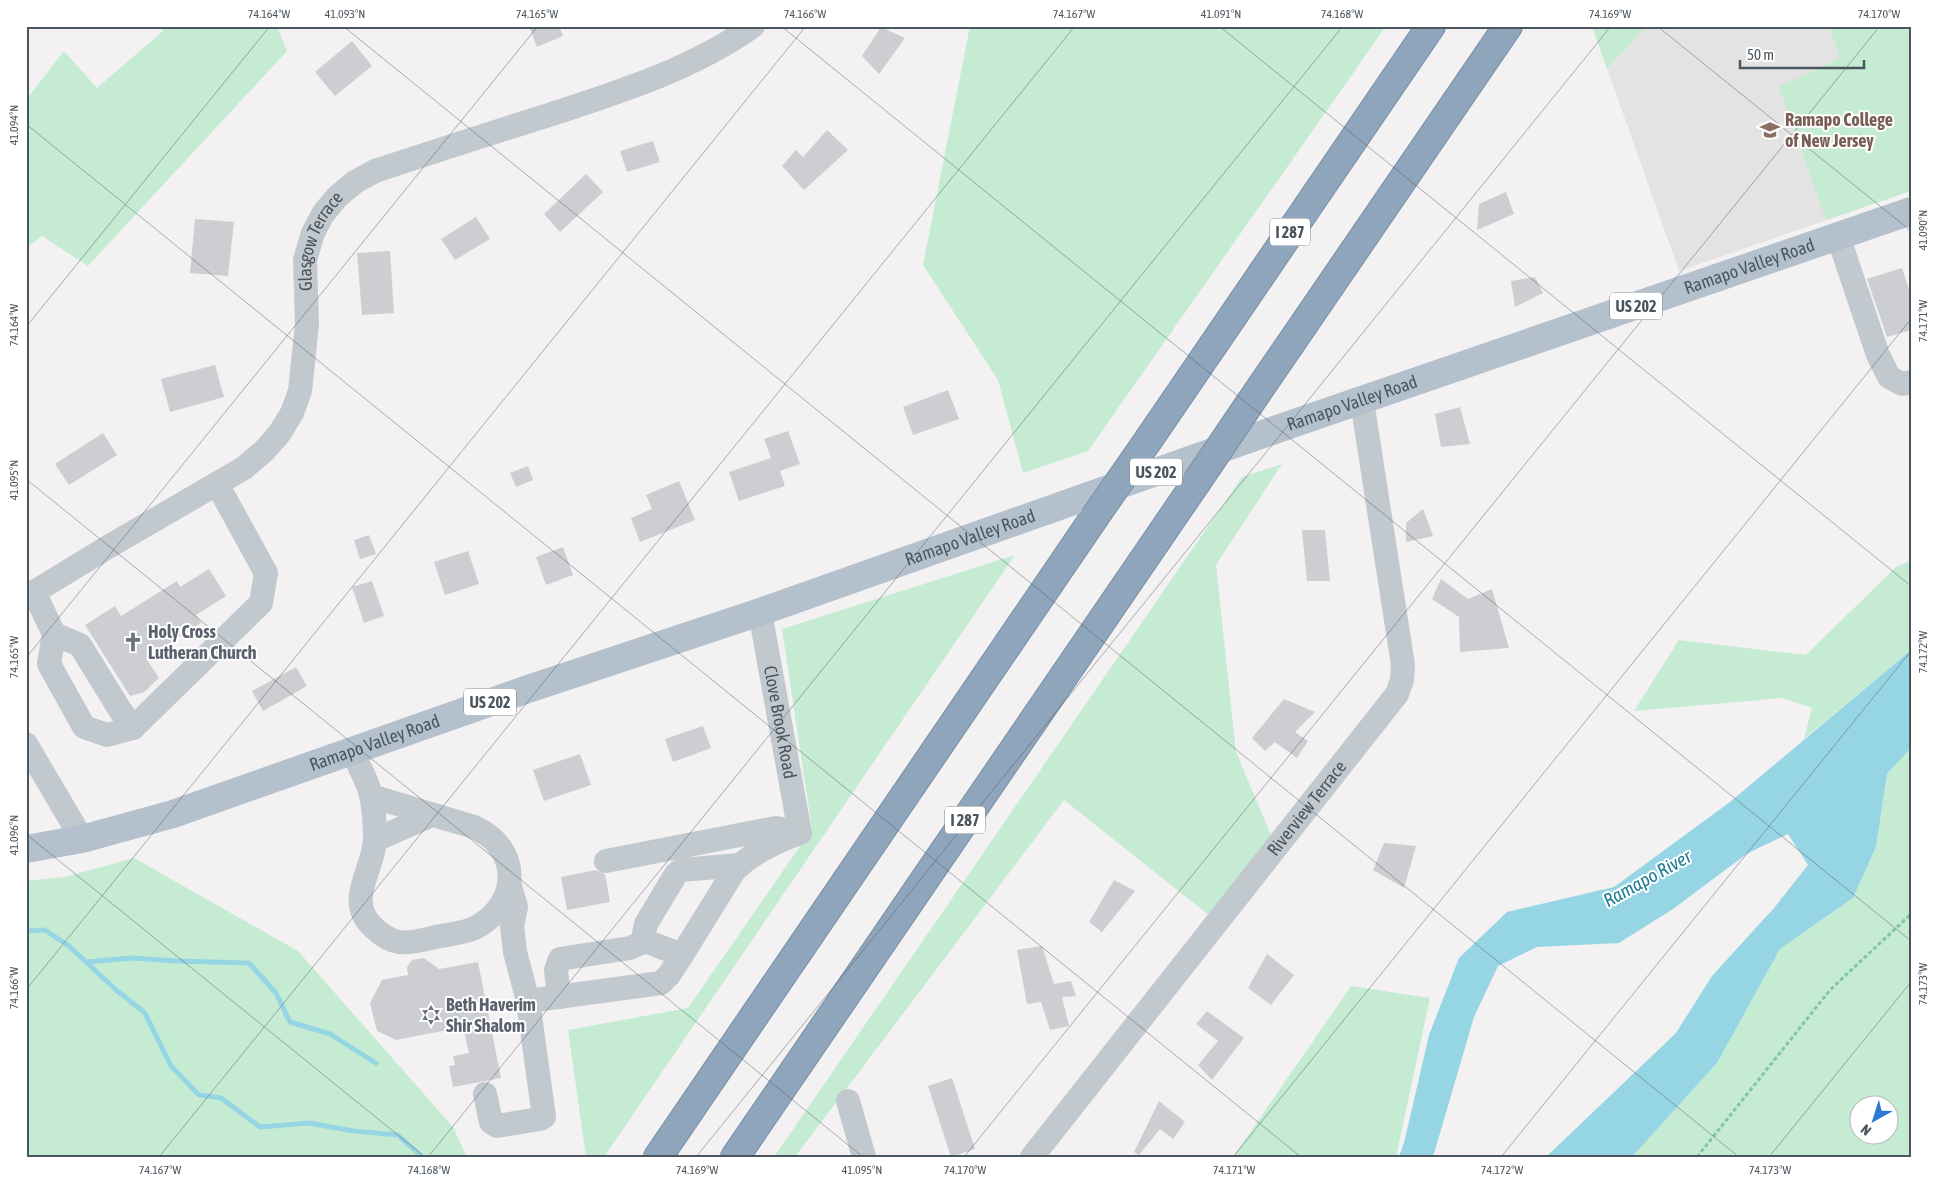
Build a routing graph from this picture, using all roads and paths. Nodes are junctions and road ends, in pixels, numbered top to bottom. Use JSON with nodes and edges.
{"nodes":[{"id":1,"x":753,"y":26,"type":"edge"},
{"id":2,"x":1431,"y":26,"type":"edge"},
{"id":3,"x":1508,"y":26,"type":"edge"},
{"id":4,"x":1911,"y":210,"type":"edge"},
{"id":5,"x":1838,"y":236,"type":"junction"},
{"id":6,"x":1911,"y":382,"type":"edge"},
{"id":7,"x":1362,"y":401,"type":"junction"},
{"id":8,"x":217,"y":484,"type":"junction"},
{"id":9,"x":30,"y":594,"type":"edge"},
{"id":10,"x":760,"y":612,"type":"junction"},
{"id":11,"x":54,"y":634,"type":"junction"},
{"id":12,"x":133,"y":728,"type":"junction"},
{"id":13,"x":26,"y":744,"type":"edge"},
{"id":14,"x":352,"y":751,"type":"junction"},
{"id":15,"x":372,"y":796,"type":"junction"},
{"id":16,"x":432,"y":816,"type":"junction"},
{"id":17,"x":800,"y":834,"type":"junction"},
{"id":18,"x":82,"y":839,"type":"junction"},
{"id":19,"x":375,"y":840,"type":"junction"},
{"id":20,"x":26,"y":849,"type":"edge"},
{"id":21,"x":606,"y":861,"type":"dead end"},
{"id":22,"x":740,"y":865,"type":"junction"},
{"id":23,"x":510,"y":886,"type":"junction"},
{"id":24,"x":1911,"y":914,"type":"edge"},
{"id":25,"x":490,"y":918,"type":"junction"},
{"id":26,"x":512,"y":926,"type":"junction"},
{"id":27,"x":645,"y":941,"type":"junction"},
{"id":28,"x":682,"y":955,"type":"junction"},
{"id":29,"x":559,"y":997,"type":"junction"},
{"id":30,"x":528,"y":1001,"type":"junction"},
{"id":31,"x":484,"y":1094,"type":"dead end"},
{"id":32,"x":848,"y":1101,"type":"dead end"},
{"id":33,"x":658,"y":1157,"type":"edge"},
{"id":34,"x":735,"y":1157,"type":"edge"},
{"id":35,"x":864,"y":1157,"type":"edge"},
{"id":36,"x":1032,"y":1157,"type":"edge"},
{"id":37,"x":1696,"y":1157,"type":"edge"}],
"edges":[{"from":1,"to":8,"type":"street","name":"Glasgow Terrace"},
{"from":2,"to":33,"type":"highway","number":"I 287","bridge":true},
{"from":3,"to":34,"type":"highway","number":"I 287","bridge":true},
{"from":4,"to":5,"type":"main road","name":"Ramapo Valley Road","number":"US 202"},
{"from":5,"to":6,"type":"street"},
{"from":5,"to":7,"type":"main road","name":"Ramapo Valley Road","number":"US 202"},
{"from":7,"to":10,"type":"main road","name":"Ramapo Valley Road","number":"US 202"},
{"from":7,"to":36,"type":"street","name":"Riverview Terrace"},
{"from":8,"to":9,"type":"street","name":"Glasgow Terrace"},
{"from":8,"to":12,"type":"street"},
{"from":9,"to":11,"type":"street"},
{"from":10,"to":14,"type":"main road","name":"Ramapo Valley Road","number":"US 202"},
{"from":10,"to":17,"type":"street","name":"Clove Brook Road"},
{"from":11,"to":12,"type":"street"},
{"from":11,"to":12,"type":"street"},
{"from":13,"to":18,"type":"street"},
{"from":14,"to":15,"type":"street"},
{"from":14,"to":18,"type":"main road","name":"Ramapo Valley Road","number":"US 202"},
{"from":15,"to":16,"type":"street"},
{"from":15,"to":19,"type":"street"},
{"from":16,"to":19,"type":"street"},
{"from":16,"to":23,"type":"street"},
{"from":17,"to":21,"type":"street"},
{"from":17,"to":22,"type":"street"},
{"from":18,"to":20,"type":"main road","name":"Ramapo Valley Road","number":"US 202"},
{"from":19,"to":25,"type":"street"},
{"from":22,"to":27,"type":"street"},
{"from":22,"to":28,"type":"street"},
{"from":23,"to":25,"type":"street"},
{"from":23,"to":26,"type":"street"},
{"from":24,"to":37,"type":"path"},
{"from":25,"to":26,"type":"street"},
{"from":26,"to":30,"type":"street"},
{"from":27,"to":28,"type":"street"},
{"from":27,"to":29,"type":"street"},
{"from":28,"to":29,"type":"street"},
{"from":29,"to":30,"type":"street"},
{"from":30,"to":31,"type":"street"},
{"from":32,"to":35,"type":"street"}]}
